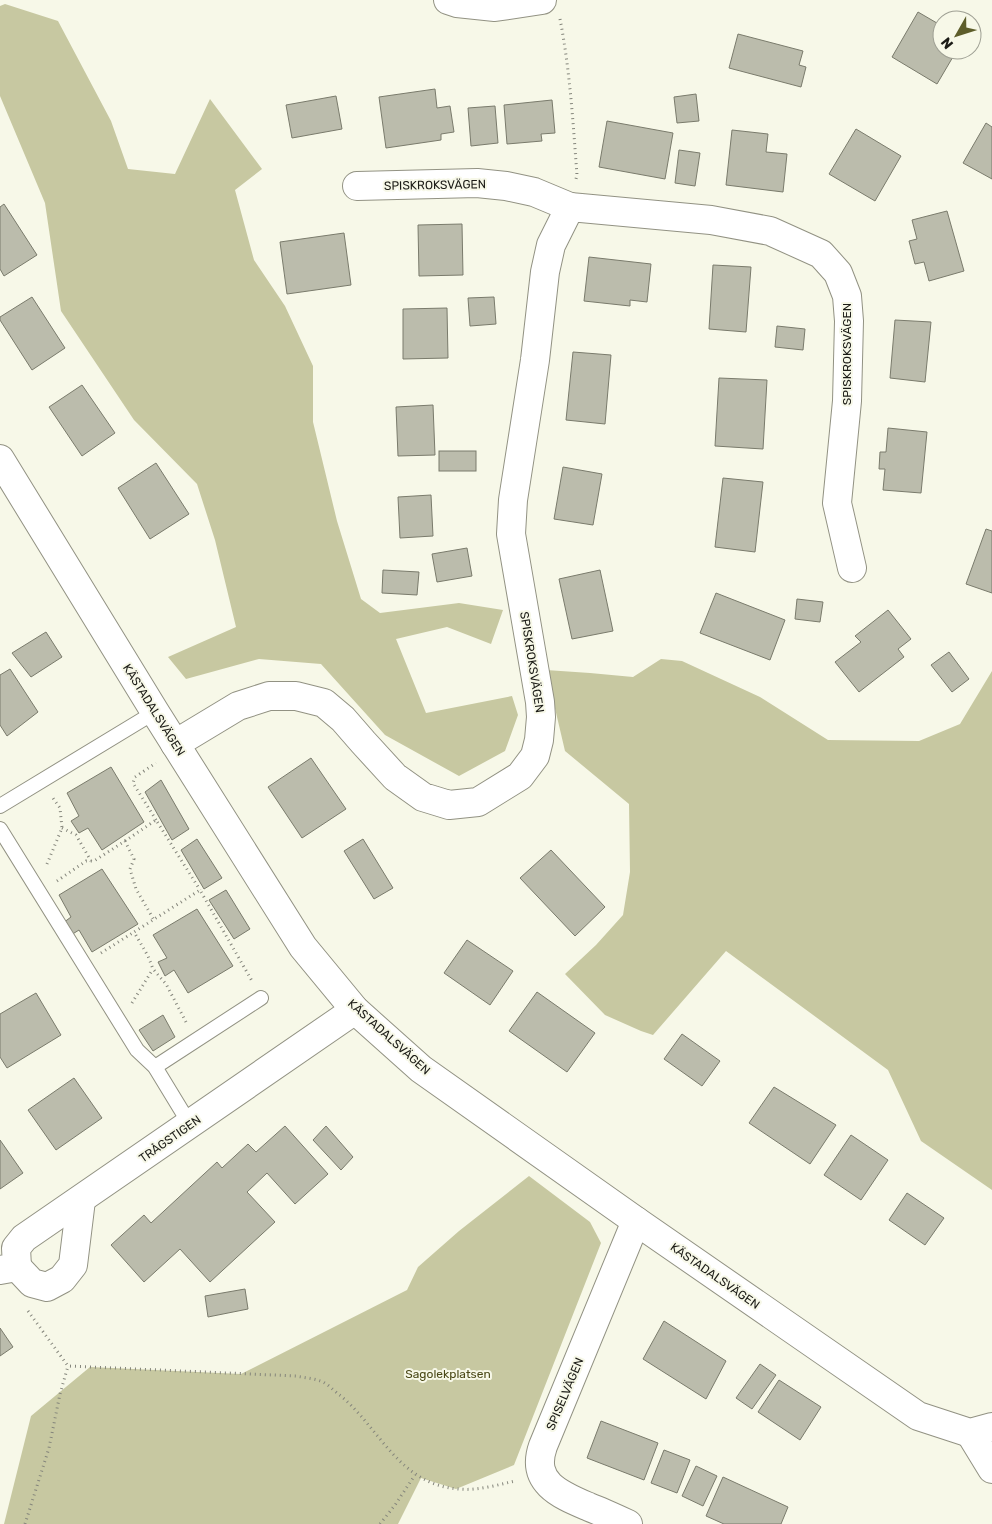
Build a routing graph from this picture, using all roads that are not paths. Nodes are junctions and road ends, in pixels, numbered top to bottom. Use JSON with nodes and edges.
{"nodes":[{"id":1,"x":448,"y":0,"type":"edge"},
{"id":2,"x":551,"y":9,"type":"edge"},
{"id":3,"x":357,"y":186,"type":"dead end"},
{"id":4,"x":570,"y":206,"type":"junction"},
{"id":5,"x":0,"y":459,"type":"edge"},
{"id":6,"x":852,"y":568,"type":"dead end"},
{"id":7,"x":155,"y":712,"type":"junction"},
{"id":8,"x":176,"y":744,"type":"junction"},
{"id":9,"x":0,"y":806,"type":"edge"},
{"id":10,"x":0,"y":829,"type":"edge"},
{"id":11,"x":261,"y":998,"type":"road end"},
{"id":12,"x":355,"y":1010,"type":"junction"},
{"id":13,"x":155,"y":1067,"type":"junction"},
{"id":14,"x":192,"y":1123,"type":"junction"},
{"id":15,"x":81,"y":1200,"type":"junction"},
{"id":16,"x":636,"y":1221,"type":"junction"},
{"id":17,"x":8,"y":1269,"type":"edge"},
{"id":18,"x":981,"y":1430,"type":"edge"},
{"id":19,"x":992,"y":1469,"type":"edge"},
{"id":20,"x":628,"y":1524,"type":"edge"}],
"edges":[{"from":1,"to":2,"type":"street"},
{"from":3,"to":4,"type":"street","name":"SPISKROKSVÄGEN"},
{"from":4,"to":6,"type":"street","name":"SPISKROKSVÄGEN"},
{"from":4,"to":8,"type":"street","name":"SPISKROKSVÄGEN"},
{"from":5,"to":7,"type":"street","name":"KÄSTADALSVÄGEN"},
{"from":7,"to":8,"type":"street","name":"KÄSTADALSVÄGEN"},
{"from":7,"to":9,"type":"lane"},
{"from":8,"to":12,"type":"street","name":"KÄSTADALSVÄGEN"},
{"from":10,"to":13,"type":"lane"},
{"from":11,"to":13,"type":"lane"},
{"from":12,"to":14,"type":"street","name":"TRÅGSTIGEN"},
{"from":12,"to":16,"type":"street","name":"KÄSTADALSVÄGEN"},
{"from":13,"to":14,"type":"lane"},
{"from":14,"to":15,"type":"street","name":"TRÅGSTIGEN"},
{"from":15,"to":17,"type":"street","name":"TRÅGSTIGEN"},
{"from":15,"to":17,"type":"street"},
{"from":16,"to":18,"type":"street","name":"KÄSTADALSVÄGEN"},
{"from":16,"to":20,"type":"street","name":"SPISELVÄGEN"},
{"from":18,"to":19,"type":"street"}]}
